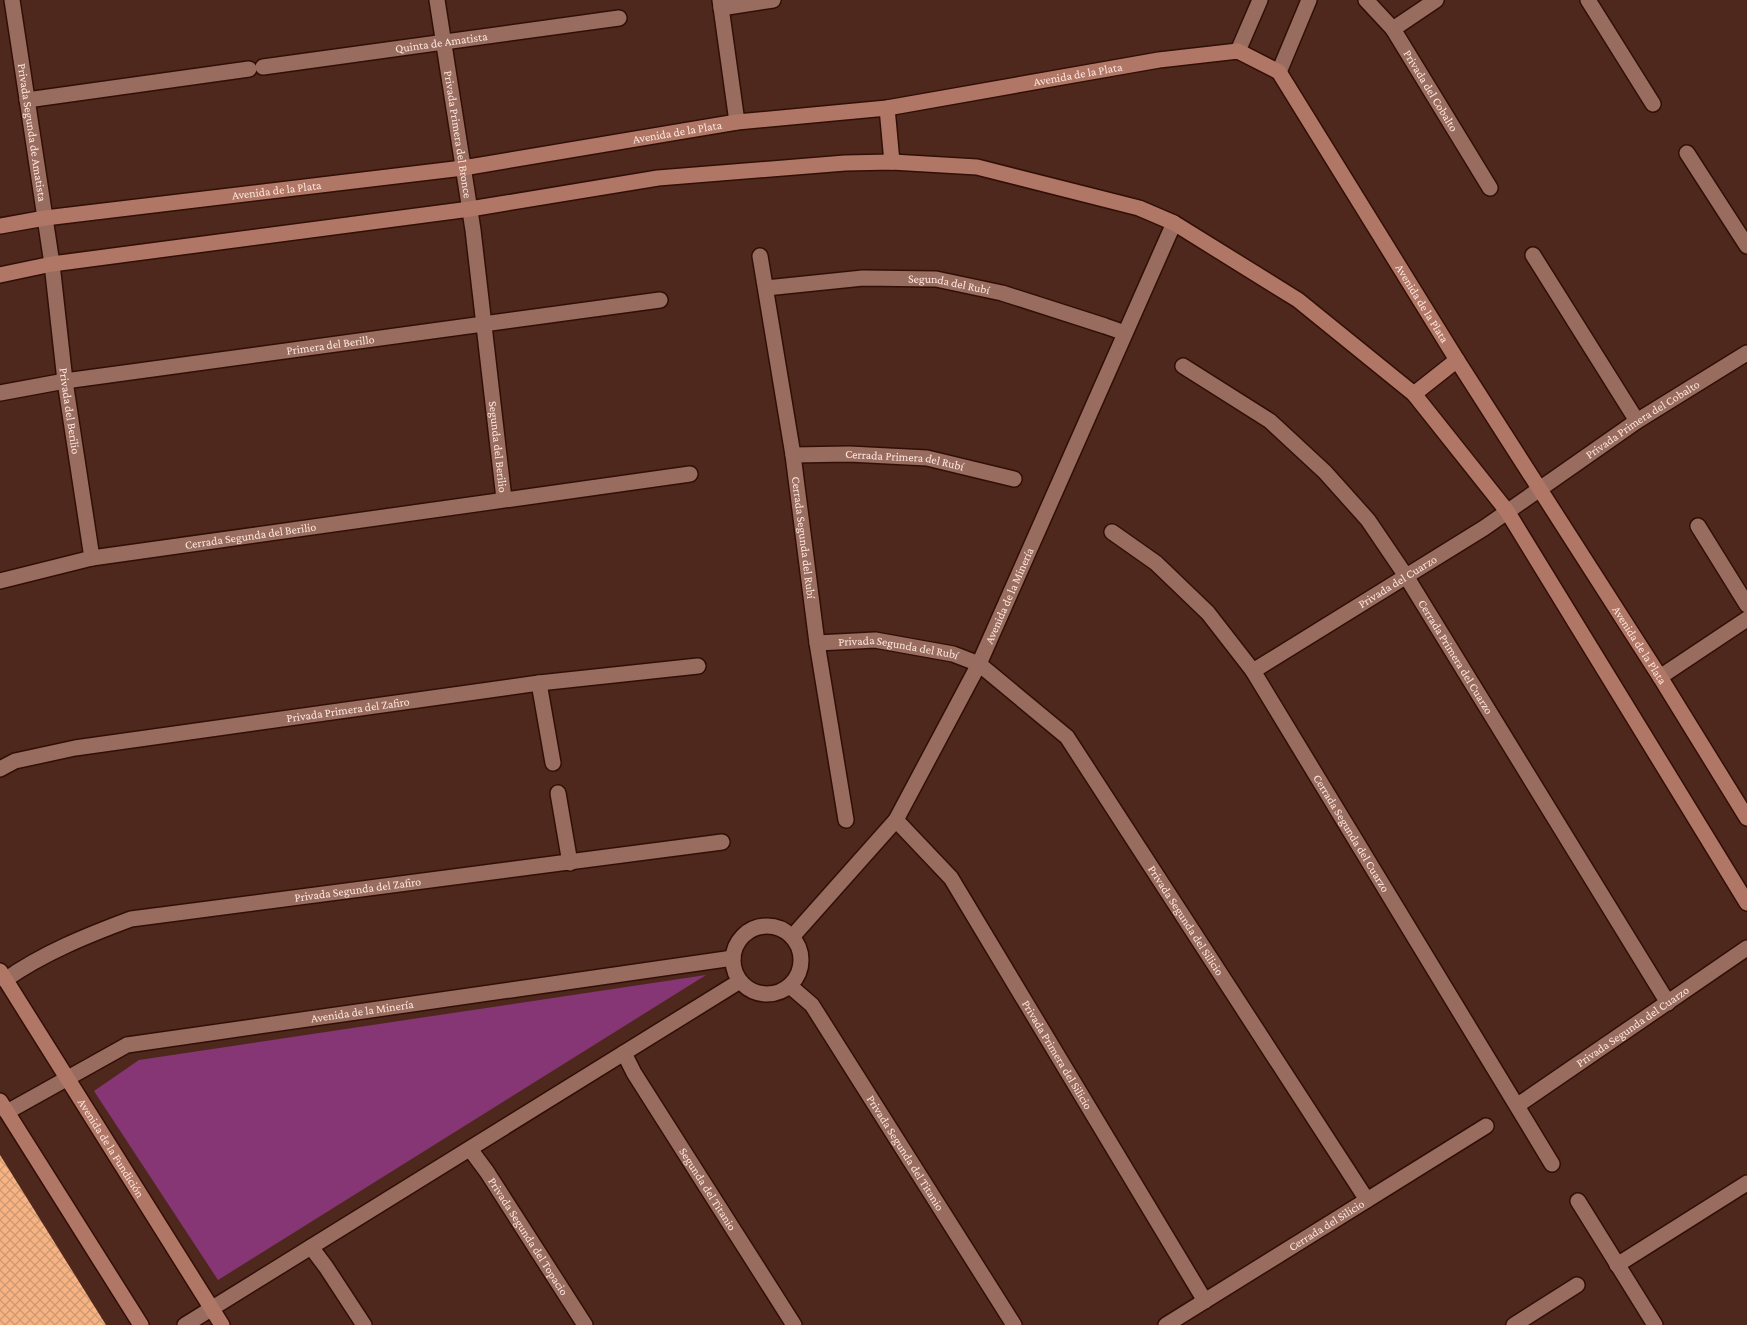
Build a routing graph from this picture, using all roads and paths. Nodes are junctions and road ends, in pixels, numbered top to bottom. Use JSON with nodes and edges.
{"nodes":[{"id":1,"x":12,"y":0,"type":"edge"},
{"id":2,"x":437,"y":0,"type":"edge"},
{"id":3,"x":774,"y":0,"type":"edge"},
{"id":4,"x":1260,"y":0,"type":"edge"},
{"id":5,"x":1309,"y":0,"type":"edge"},
{"id":6,"x":1366,"y":0,"type":"edge"},
{"id":7,"x":1436,"y":0,"type":"edge"},
{"id":8,"x":1588,"y":0,"type":"edge"},
{"id":9,"x":721,"y":4,"type":"edge"},
{"id":10,"x":619,"y":18,"type":"dead end"},
{"id":11,"x":1393,"y":29,"type":"junction"},
{"id":12,"x":444,"y":43,"type":"junction"},
{"id":13,"x":1238,"y":51,"type":"junction"},
{"id":14,"x":1279,"y":72,"type":"junction"},
{"id":15,"x":27,"y":100,"type":"junction"},
{"id":16,"x":1653,"y":104,"type":"dead end"},
{"id":17,"x":887,"y":108,"type":"junction"},
{"id":18,"x":737,"y":122,"type":"junction"},
{"id":19,"x":1687,"y":153,"type":"dead end"},
{"id":20,"x":892,"y":162,"type":"junction"},
{"id":21,"x":463,"y":168,"type":"junction"},
{"id":22,"x":1490,"y":188,"type":"dead end"},
{"id":23,"x":470,"y":209,"type":"junction"},
{"id":24,"x":45,"y":218,"type":"junction"},
{"id":25,"x":1174,"y":223,"type":"junction"},
{"id":26,"x":0,"y":226,"type":"edge"},
{"id":27,"x":1747,"y":246,"type":"edge"},
{"id":28,"x":1533,"y":255,"type":"dead end"},
{"id":29,"x":760,"y":256,"type":"dead end"},
{"id":30,"x":52,"y":264,"type":"junction"},
{"id":31,"x":0,"y":275,"type":"edge"},
{"id":32,"x":766,"y":288,"type":"junction"},
{"id":33,"x":660,"y":300,"type":"dead end"},
{"id":34,"x":484,"y":324,"type":"junction"},
{"id":35,"x":1125,"y":333,"type":"junction"},
{"id":36,"x":1747,"y":353,"type":"edge"},
{"id":37,"x":1457,"y":360,"type":"junction"},
{"id":38,"x":1183,"y":366,"type":"dead end"},
{"id":39,"x":65,"y":381,"type":"junction"},
{"id":40,"x":0,"y":393,"type":"edge"},
{"id":41,"x":1414,"y":394,"type":"junction"},
{"id":42,"x":1637,"y":421,"type":"junction"},
{"id":43,"x":793,"y":455,"type":"junction"},
{"id":44,"x":690,"y":474,"type":"dead end"},
{"id":45,"x":1014,"y":479,"type":"dead end"},
{"id":46,"x":1540,"y":488,"type":"junction"},
{"id":47,"x":504,"y":500,"type":"junction"},
{"id":48,"x":1507,"y":511,"type":"junction"},
{"id":49,"x":1698,"y":526,"type":"dead end"},
{"id":50,"x":1112,"y":532,"type":"dead end"},
{"id":51,"x":92,"y":558,"type":"junction"},
{"id":52,"x":1406,"y":576,"type":"junction"},
{"id":53,"x":0,"y":581,"type":"edge"},
{"id":54,"x":1747,"y":605,"type":"edge"},
{"id":55,"x":1747,"y":619,"type":"edge"},
{"id":56,"x":816,"y":643,"type":"junction"},
{"id":57,"x":979,"y":664,"type":"junction"},
{"id":58,"x":698,"y":666,"type":"dead end"},
{"id":59,"x":1253,"y":671,"type":"junction"},
{"id":60,"x":1660,"y":677,"type":"junction"},
{"id":61,"x":539,"y":683,"type":"junction"},
{"id":62,"x":553,"y":763,"type":"dead end"},
{"id":63,"x":0,"y":769,"type":"edge"},
{"id":64,"x":558,"y":793,"type":"dead end"},
{"id":65,"x":1747,"y":818,"type":"edge"},
{"id":66,"x":846,"y":820,"type":"dead end"},
{"id":67,"x":896,"y":820,"type":"junction"},
{"id":68,"x":722,"y":842,"type":"dead end"},
{"id":69,"x":570,"y":863,"type":"junction"},
{"id":70,"x":1747,"y":903,"type":"edge"},
{"id":71,"x":792,"y":937,"type":"junction"},
{"id":72,"x":1747,"y":948,"type":"edge"},
{"id":73,"x":733,"y":958,"type":"junction"},
{"id":74,"x":3,"y":976,"type":"edge"},
{"id":75,"x":740,"y":981,"type":"junction"},
{"id":76,"x":790,"y":986,"type":"junction"},
{"id":77,"x":1668,"y":1003,"type":"junction"},
{"id":78,"x":624,"y":1053,"type":"junction"},
{"id":79,"x":66,"y":1078,"type":"junction"},
{"id":80,"x":1518,"y":1105,"type":"junction"},
{"id":81,"x":3,"y":1106,"type":"edge"},
{"id":82,"x":1486,"y":1126,"type":"dead end"},
{"id":83,"x":470,"y":1148,"type":"junction"},
{"id":84,"x":1552,"y":1164,"type":"dead end"},
{"id":85,"x":1747,"y":1183,"type":"edge"},
{"id":86,"x":1367,"y":1200,"type":"junction"},
{"id":87,"x":1578,"y":1201,"type":"dead end"},
{"id":88,"x":311,"y":1247,"type":"junction"},
{"id":89,"x":1617,"y":1265,"type":"junction"},
{"id":90,"x":1577,"y":1285,"type":"dead end"},
{"id":91,"x":1205,"y":1301,"type":"junction"},
{"id":92,"x":212,"y":1308,"type":"junction"},
{"id":93,"x":142,"y":1325,"type":"edge"},
{"id":94,"x":185,"y":1325,"type":"edge"},
{"id":95,"x":222,"y":1325,"type":"edge"},
{"id":96,"x":364,"y":1325,"type":"edge"},
{"id":97,"x":585,"y":1325,"type":"edge"},
{"id":98,"x":794,"y":1325,"type":"edge"},
{"id":99,"x":1014,"y":1325,"type":"edge"},
{"id":100,"x":1166,"y":1325,"type":"edge"},
{"id":101,"x":1514,"y":1325,"type":"edge"},
{"id":102,"x":1655,"y":1325,"type":"edge"}],
"edges":[{"from":1,"to":15,"type":"street","name":"Privada Segunda de Amatista"},
{"from":2,"to":12,"type":"street","name":"Privada Primera del Bronce"},
{"from":3,"to":9,"type":"street"},
{"from":4,"to":13,"type":"street"},
{"from":5,"to":14,"type":"street"},
{"from":6,"to":11,"type":"street","name":"Privada del Cobalto"},
{"from":7,"to":11,"type":"street"},
{"from":8,"to":16,"type":"street"},
{"from":9,"to":18,"type":"street"},
{"from":10,"to":12,"type":"street","name":"Quinta de Amatista"},
{"from":11,"to":22,"type":"street","name":"Privada del Cobalto"},
{"from":12,"to":15,"type":"street","name":"Quinta de Amatista"},
{"from":12,"to":21,"type":"street","name":"Privada Primera del Bronce"},
{"from":13,"to":14,"type":"street"},
{"from":13,"to":17,"type":"street","name":"Avenida de la Plata"},
{"from":14,"to":37,"type":"street","name":"Avenida de la Plata"},
{"from":15,"to":24,"type":"street","name":"Privada Segunda de Amatista"},
{"from":17,"to":18,"type":"street","name":"Avenida de la Plata"},
{"from":17,"to":20,"type":"street"},
{"from":18,"to":21,"type":"street","name":"Avenida de la Plata"},
{"from":19,"to":27,"type":"street"},
{"from":20,"to":23,"type":"street"},
{"from":20,"to":25,"type":"street"},
{"from":21,"to":23,"type":"street","name":"Privada Primera del Bronce"},
{"from":21,"to":24,"type":"street","name":"Avenida de la Plata"},
{"from":23,"to":30,"type":"street"},
{"from":23,"to":34,"type":"street","name":"Segunda del Berilio"},
{"from":24,"to":26,"type":"street","name":"Avenida de la Plata"},
{"from":24,"to":30,"type":"street","name":"Privada Segunda de Amatista"},
{"from":25,"to":35,"type":"street","name":"Avenida de la Minería"},
{"from":25,"to":41,"type":"street"},
{"from":28,"to":42,"type":"street"},
{"from":29,"to":32,"type":"street","name":"Cerrada Segunda del Rubí"},
{"from":30,"to":31,"type":"street"},
{"from":30,"to":39,"type":"street","name":"Privada del Berilio"},
{"from":32,"to":35,"type":"street","name":"Segunda del Rubí"},
{"from":32,"to":43,"type":"street","name":"Cerrada Segunda del Rubí"},
{"from":33,"to":34,"type":"street","name":"Primera del Berillo"},
{"from":34,"to":39,"type":"street","name":"Primera del Berillo"},
{"from":34,"to":47,"type":"street","name":"Segunda del Berilio"},
{"from":35,"to":57,"type":"street","name":"Avenida de la Minería"},
{"from":36,"to":42,"type":"street","name":"Privada Primera del Cobalto"},
{"from":37,"to":41,"type":"street"},
{"from":37,"to":46,"type":"street","name":"Avenida de la Plata"},
{"from":38,"to":52,"type":"street","name":"Cerrada Primera del Cuarzo"},
{"from":39,"to":40,"type":"street","name":"Primera del Berillo"},
{"from":39,"to":51,"type":"street","name":"Privada del Berilio"},
{"from":41,"to":48,"type":"street"},
{"from":42,"to":46,"type":"street","name":"Privada Primera del Cobalto"},
{"from":43,"to":45,"type":"street","name":"Cerrada Primera del Rubí"},
{"from":43,"to":56,"type":"street","name":"Cerrada Segunda del Rubí"},
{"from":44,"to":47,"type":"street","name":"Segunda del Berilio"},
{"from":46,"to":48,"type":"street","name":"Privada del Cuarzo"},
{"from":46,"to":60,"type":"street","name":"Avenida de la Plata"},
{"from":47,"to":51,"type":"street","name":"Cerrada Segunda del Berilio"},
{"from":48,"to":52,"type":"street","name":"Privada del Cuarzo"},
{"from":48,"to":70,"type":"street"},
{"from":49,"to":54,"type":"street"},
{"from":50,"to":59,"type":"street","name":"Cerrada Segunda del Cuarzo"},
{"from":51,"to":53,"type":"street","name":"Cerrada Segunda del Berilio"},
{"from":52,"to":59,"type":"street","name":"Privada del Cuarzo"},
{"from":52,"to":77,"type":"street","name":"Cerrada Primera del Cuarzo"},
{"from":55,"to":60,"type":"street"},
{"from":56,"to":57,"type":"street","name":"Privada Segunda del Rubí"},
{"from":56,"to":66,"type":"street","name":"Cerrada Segunda del Rubí"},
{"from":57,"to":67,"type":"street","name":"Avenida de la Minería"},
{"from":57,"to":86,"type":"street","name":"Privada Segunda del Silicio"},
{"from":58,"to":61,"type":"street","name":"Privada Primera del Zafiro"},
{"from":59,"to":80,"type":"street","name":"Cerrada Segunda del Cuarzo"},
{"from":60,"to":65,"type":"street","name":"Avenida de la Plata"},
{"from":61,"to":62,"type":"street"},
{"from":61,"to":63,"type":"street","name":"Privada Primera del Zafiro"},
{"from":64,"to":69,"type":"street"},
{"from":67,"to":71,"type":"street","name":"Avenida de la Minería"},
{"from":67,"to":91,"type":"street","name":"Privada Primera del Silicio"},
{"from":68,"to":69,"type":"street","name":"Privada Segunda del Zafiro"},
{"from":69,"to":74,"type":"street","name":"Privada Segunda del Zafiro"},
{"from":71,"to":73,"type":"street"},
{"from":71,"to":76,"type":"street"},
{"from":72,"to":77,"type":"street","name":"Privada Segunda del Cuarzo"},
{"from":73,"to":75,"type":"street"},
{"from":73,"to":79,"type":"street","name":"Avenida de la Minería"},
{"from":74,"to":79,"type":"street","name":"Avenida de la Fundición"},
{"from":75,"to":76,"type":"street"},
{"from":75,"to":78,"type":"street"},
{"from":76,"to":99,"type":"street","name":"Privada Segunda del Titanio"},
{"from":77,"to":80,"type":"street","name":"Privada Segunda del Cuarzo"},
{"from":78,"to":83,"type":"street"},
{"from":78,"to":98,"type":"street","name":"Segunda del Titanio"},
{"from":79,"to":81,"type":"street","name":"Avenida de la Minería"},
{"from":79,"to":92,"type":"street","name":"Avenida de la Fundición"},
{"from":80,"to":84,"type":"street","name":"Cerrada Segunda del Cuarzo"},
{"from":81,"to":93,"type":"street"},
{"from":82,"to":86,"type":"street","name":"Cerrada del Silicio"},
{"from":83,"to":88,"type":"street"},
{"from":83,"to":97,"type":"street","name":"Privada Segunda del Topacio"},
{"from":85,"to":89,"type":"street"},
{"from":86,"to":91,"type":"street","name":"Cerrada del Silicio"},
{"from":87,"to":89,"type":"street"},
{"from":88,"to":92,"type":"street"},
{"from":88,"to":96,"type":"street"},
{"from":89,"to":102,"type":"street"},
{"from":90,"to":101,"type":"street"},
{"from":91,"to":100,"type":"street","name":"Cerrada del Silicio"},
{"from":92,"to":94,"type":"street"},
{"from":92,"to":95,"type":"street","name":"Avenida de la Fundición"}]}
